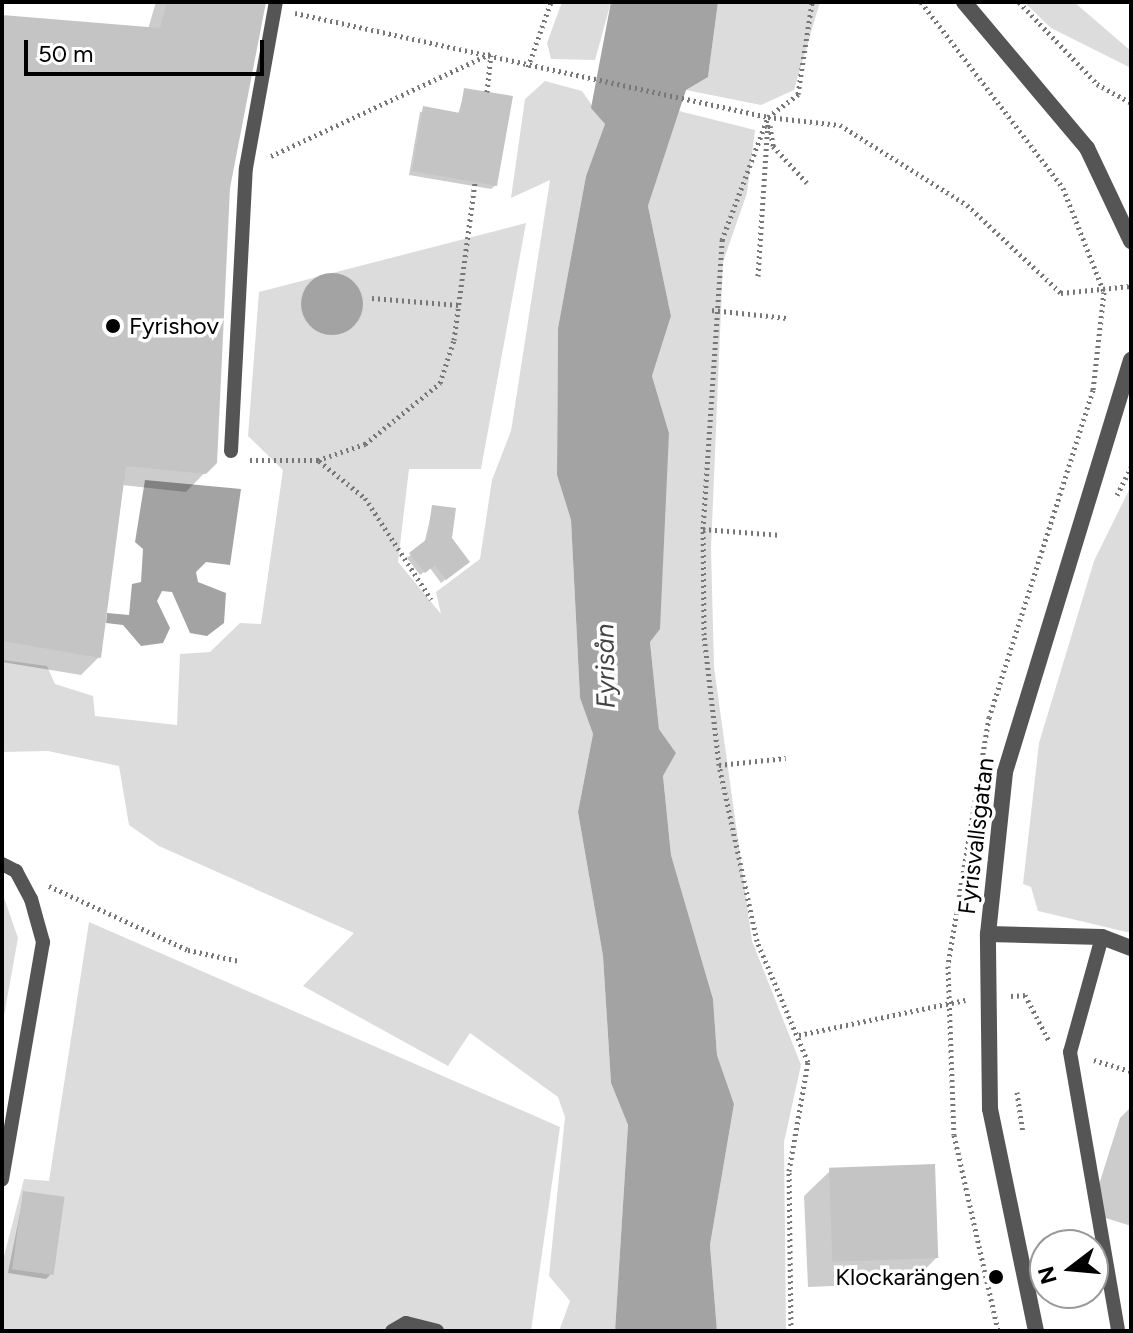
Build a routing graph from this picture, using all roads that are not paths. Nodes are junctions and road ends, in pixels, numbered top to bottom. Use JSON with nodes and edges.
{"nodes":[{"id":1,"x":276,"y":2,"type":"edge"},
{"id":2,"x":964,"y":2,"type":"edge"},
{"id":3,"x":1126,"y":205,"type":"edge"},
{"id":4,"x":1131,"y":241,"type":"edge"},
{"id":5,"x":1131,"y":360,"type":"edge"},
{"id":6,"x":231,"y":451,"type":"road end"},
{"id":7,"x":9,"y":867,"type":"edge"},
{"id":8,"x":988,"y":934,"type":"junction"},
{"id":9,"x":1102,"y":937,"type":"junction"},
{"id":10,"x":1131,"y":948,"type":"edge"},
{"id":11,"x":2,"y":1179,"type":"edge"},
{"id":12,"x":392,"y":1331,"type":"edge"},
{"id":13,"x":437,"y":1331,"type":"edge"},
{"id":14,"x":1036,"y":1331,"type":"edge"},
{"id":15,"x":1118,"y":1331,"type":"edge"}],
"edges":[{"from":1,"to":6,"type":"lane"},
{"from":2,"to":3,"type":"street"},
{"from":3,"to":4,"type":"street"},
{"from":5,"to":8,"type":"street","name":"Fyrisvallsgatan"},
{"from":7,"to":11,"type":"lane"},
{"from":8,"to":9,"type":"street"},
{"from":8,"to":14,"type":"street","name":"Fyrisvallsgatan"},
{"from":9,"to":10,"type":"street"},
{"from":9,"to":15,"type":"lane"},
{"from":12,"to":13,"type":"lane"}]}
